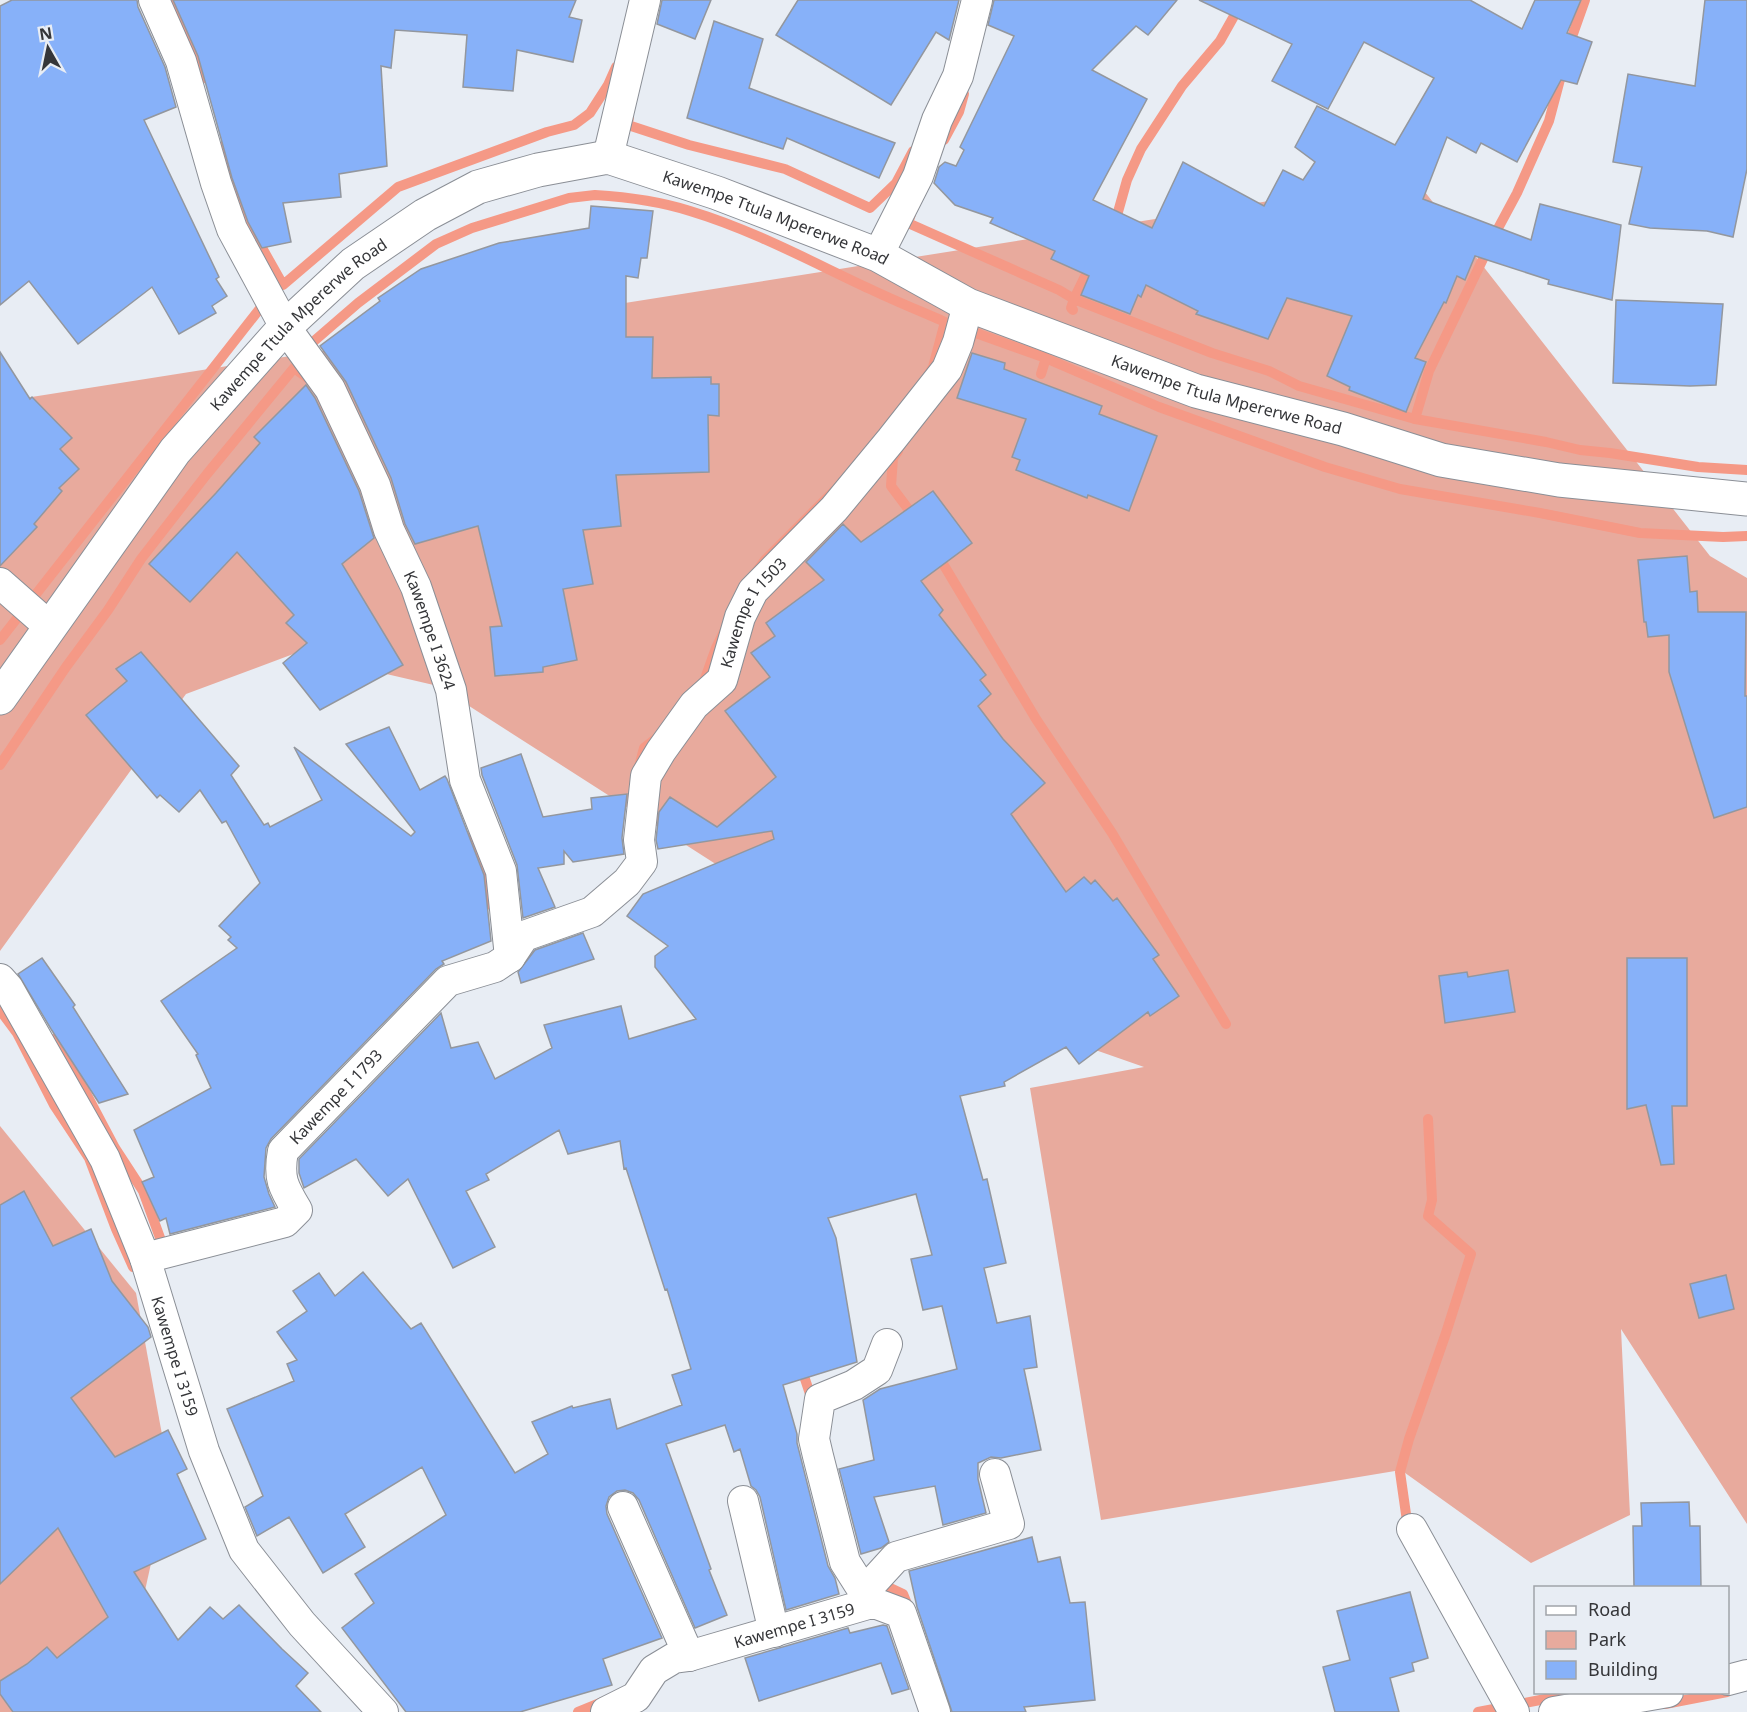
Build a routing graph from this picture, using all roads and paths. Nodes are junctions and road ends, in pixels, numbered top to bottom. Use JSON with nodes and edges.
{"nodes":[{"id":1,"x":154,"y":0,"type":"edge"},
{"id":2,"x":645,"y":0,"type":"edge"},
{"id":3,"x":977,"y":0,"type":"edge"},
{"id":4,"x":608,"y":157,"type":"junction"},
{"id":5,"x":878,"y":255,"type":"junction"},
{"id":6,"x":968,"y":305,"type":"junction"},
{"id":7,"x":285,"y":327,"type":"junction"},
{"id":8,"x":1747,"y":499,"type":"edge"},
{"id":9,"x":0,"y":583,"type":"edge"},
{"id":10,"x":50,"y":627,"type":"junction"},
{"id":11,"x":0,"y":698,"type":"edge"},
{"id":12,"x":510,"y":957,"type":"junction"},
{"id":13,"x":0,"y":979,"type":"edge"},
{"id":14,"x":145,"y":1258,"type":"junction"},
{"id":15,"x":887,"y":1344,"type":"dead end"},
{"id":16,"x":995,"y":1474,"type":"dead end"},
{"id":17,"x":743,"y":1501,"type":"dead end"},
{"id":18,"x":623,"y":1507,"type":"dead end"},
{"id":19,"x":1412,"y":1529,"type":"dead end"},
{"id":20,"x":866,"y":1598,"type":"junction"},
{"id":21,"x":774,"y":1632,"type":"junction"},
{"id":22,"x":689,"y":1656,"type":"junction"},
{"id":23,"x":1747,"y":1675,"type":"edge"},
{"id":24,"x":1729,"y":1680,"type":"edge"},
{"id":25,"x":1657,"y":1694,"type":"edge"},
{"id":26,"x":383,"y":1712,"type":"edge"},
{"id":27,"x":606,"y":1712,"type":"edge"},
{"id":28,"x":935,"y":1712,"type":"edge"},
{"id":29,"x":1514,"y":1712,"type":"edge"},
{"id":30,"x":1554,"y":1712,"type":"edge"}],
"edges":[{"from":1,"to":7,"type":"street","name":"Kawempe I 3624"},
{"from":2,"to":4,"type":"street"},
{"from":3,"to":5,"type":"street"},
{"from":4,"to":5,"type":"street","name":"Kawempe Ttula Mpererwe Road"},
{"from":4,"to":7,"type":"street","name":"Kawempe Ttula Mpererwe Road"},
{"from":5,"to":6,"type":"street","name":"Kawempe Ttula Mpererwe Road"},
{"from":6,"to":8,"type":"street","name":"Kawempe Ttula Mpererwe Road"},
{"from":6,"to":12,"type":"street","name":"Kawempe I 1503"},
{"from":7,"to":10,"type":"street","name":"Kawempe Ttula Mpererwe Road"},
{"from":7,"to":12,"type":"street","name":"Kawempe I 3624"},
{"from":9,"to":10,"type":"street"},
{"from":10,"to":11,"type":"street","name":"Kawempe Ttula Mpererwe Road"},
{"from":12,"to":14,"type":"street","name":"Kawempe I 1793"},
{"from":13,"to":14,"type":"street","name":"Kawempe I 3159"},
{"from":14,"to":26,"type":"street","name":"Kawempe I 3159"},
{"from":15,"to":20,"type":"street"},
{"from":16,"to":20,"type":"street"},
{"from":17,"to":21,"type":"street"},
{"from":18,"to":22,"type":"street"},
{"from":19,"to":29,"type":"street"},
{"from":20,"to":21,"type":"street","name":"Kawempe I 3159"},
{"from":20,"to":28,"type":"street","name":"Kawempe I 3159"},
{"from":21,"to":22,"type":"street","name":"Kawempe I 3159"},
{"from":22,"to":27,"type":"street","name":"Kawempe I 3159"},
{"from":23,"to":24,"type":"street"},
{"from":25,"to":30,"type":"street"}]}
